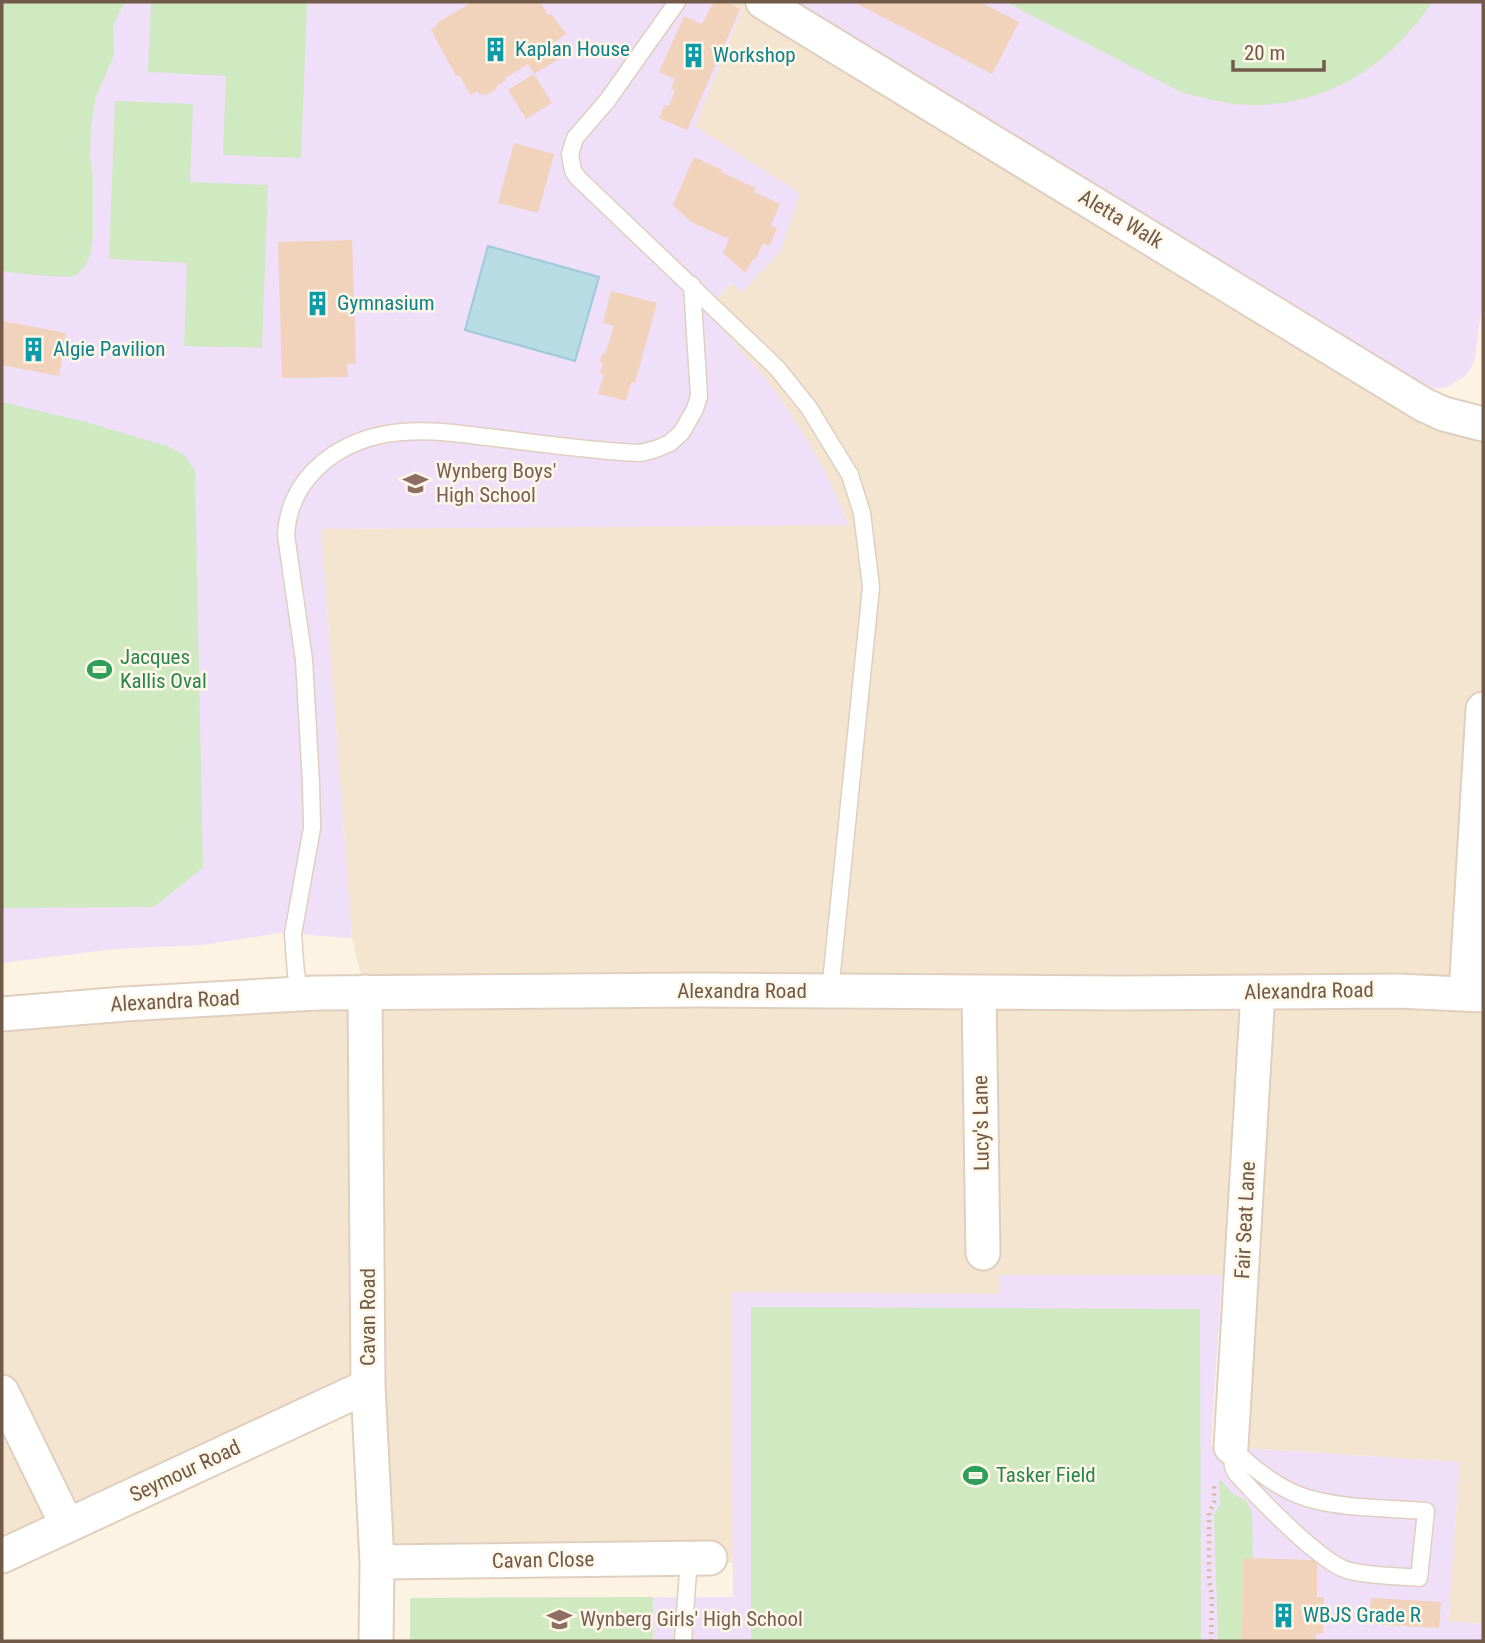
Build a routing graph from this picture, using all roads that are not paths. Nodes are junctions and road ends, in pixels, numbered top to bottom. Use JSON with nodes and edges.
{"nodes":[{"id":1,"x":677,"y":2,"type":"edge"},
{"id":2,"x":763,"y":2,"type":"edge"},
{"id":3,"x":692,"y":285,"type":"junction"},
{"id":4,"x":1483,"y":424,"type":"edge"},
{"id":5,"x":1483,"y":709,"type":"edge"},
{"id":6,"x":1477,"y":953,"type":"edge"},
{"id":7,"x":365,"y":992,"type":"junction"},
{"id":8,"x":830,"y":992,"type":"junction"},
{"id":9,"x":979,"y":992,"type":"junction"},
{"id":10,"x":1258,"y":992,"type":"junction"},
{"id":11,"x":301,"y":994,"type":"junction"},
{"id":12,"x":1475,"y":994,"type":"edge"},
{"id":13,"x":2,"y":1014,"type":"edge"},
{"id":14,"x":983,"y":1253,"type":"dead end"},
{"id":15,"x":368,"y":1387,"type":"junction"},
{"id":16,"x":2,"y":1392,"type":"edge"},
{"id":17,"x":1231,"y":1447,"type":"junction"},
{"id":18,"x":67,"y":1525,"type":"junction"},
{"id":19,"x":2,"y":1556,"type":"edge"},
{"id":20,"x":699,"y":1558,"type":"joint"},
{"id":21,"x":377,"y":1562,"type":"junction"},
{"id":22,"x":376,"y":1641,"type":"edge"},
{"id":23,"x":684,"y":1641,"type":"edge"}],
"edges":[{"from":1,"to":3,"type":"lane"},
{"from":2,"to":4,"type":"street","name":"Aletta Walk"},
{"from":3,"to":8,"type":"lane"},
{"from":3,"to":11,"type":"lane"},
{"from":5,"to":6,"type":"street"},
{"from":6,"to":12,"type":"street"},
{"from":7,"to":8,"type":"street","name":"Alexandra Road"},
{"from":7,"to":11,"type":"street","name":"Alexandra Road"},
{"from":7,"to":15,"type":"street","name":"Cavan Road"},
{"from":8,"to":9,"type":"street","name":"Alexandra Road"},
{"from":9,"to":10,"type":"street","name":"Alexandra Road"},
{"from":9,"to":14,"type":"street","name":"Lucy's Lane"},
{"from":10,"to":12,"type":"street","name":"Alexandra Road"},
{"from":10,"to":17,"type":"street","name":"Fair Seat Lane"},
{"from":11,"to":13,"type":"street","name":"Alexandra Road"},
{"from":15,"to":18,"type":"street","name":"Seymour Road"},
{"from":15,"to":21,"type":"street","name":"Cavan Road"},
{"from":16,"to":18,"type":"street"},
{"from":17,"to":17,"type":"lane"},
{"from":18,"to":19,"type":"street","name":"Seymour Road"},
{"from":20,"to":21,"type":"street","name":"Cavan Close"},
{"from":20,"to":23,"type":"lane"},
{"from":21,"to":22,"type":"street","name":"Cavan Road"}]}
